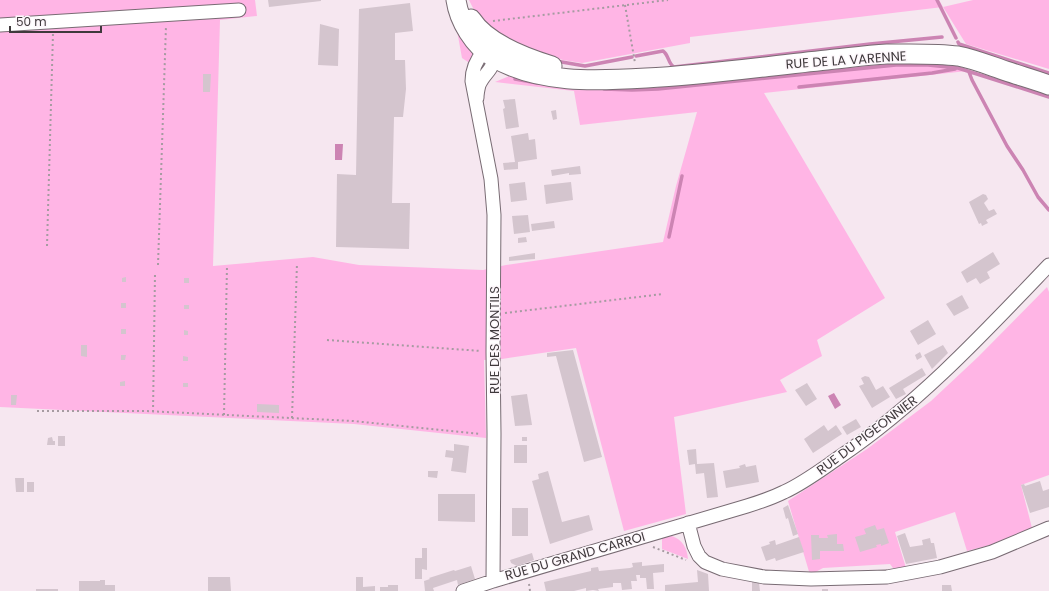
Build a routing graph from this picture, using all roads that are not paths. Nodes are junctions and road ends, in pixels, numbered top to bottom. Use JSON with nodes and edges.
{"nodes":[{"id":1,"x":456,"y":0,"type":"edge"},
{"id":2,"x":461,"y":0,"type":"edge"},
{"id":3,"x":239,"y":10,"type":"dead end"},
{"id":4,"x":0,"y":25,"type":"edge"},
{"id":5,"x":492,"y":51,"type":"junction"},
{"id":6,"x":639,"y":78,"type":"junction"},
{"id":7,"x":1049,"y":85,"type":"edge"},
{"id":8,"x":476,"y":102,"type":"junction"},
{"id":9,"x":1049,"y":265,"type":"edge"},
{"id":10,"x":688,"y":523,"type":"junction"},
{"id":11,"x":1049,"y":528,"type":"edge"},
{"id":12,"x":493,"y":581,"type":"junction"},
{"id":13,"x":462,"y":591,"type":"edge"}],
"edges":[{"from":1,"to":5,"type":"street"},
{"from":2,"to":5,"type":"street"},
{"from":3,"to":4,"type":"street"},
{"from":5,"to":6,"type":"street","name":"RUE DE LA VARENNE"},
{"from":5,"to":6,"type":"street","name":"RUE DE LA VARENNE"},
{"from":5,"to":8,"type":"street","name":"RUE DES MONTILS"},
{"from":5,"to":8,"type":"street","name":"RUE DES MONTILS"},
{"from":6,"to":7,"type":"street","name":"RUE DE LA VARENNE"},
{"from":8,"to":12,"type":"street","name":"RUE DES MONTILS"},
{"from":9,"to":10,"type":"street","name":"RUE DU PIGEONNIER"},
{"from":10,"to":11,"type":"street"},
{"from":10,"to":12,"type":"street","name":"RUE DU GRAND CARROI"},
{"from":12,"to":13,"type":"street","name":"RUE DU GRAND CARROI"}]}
